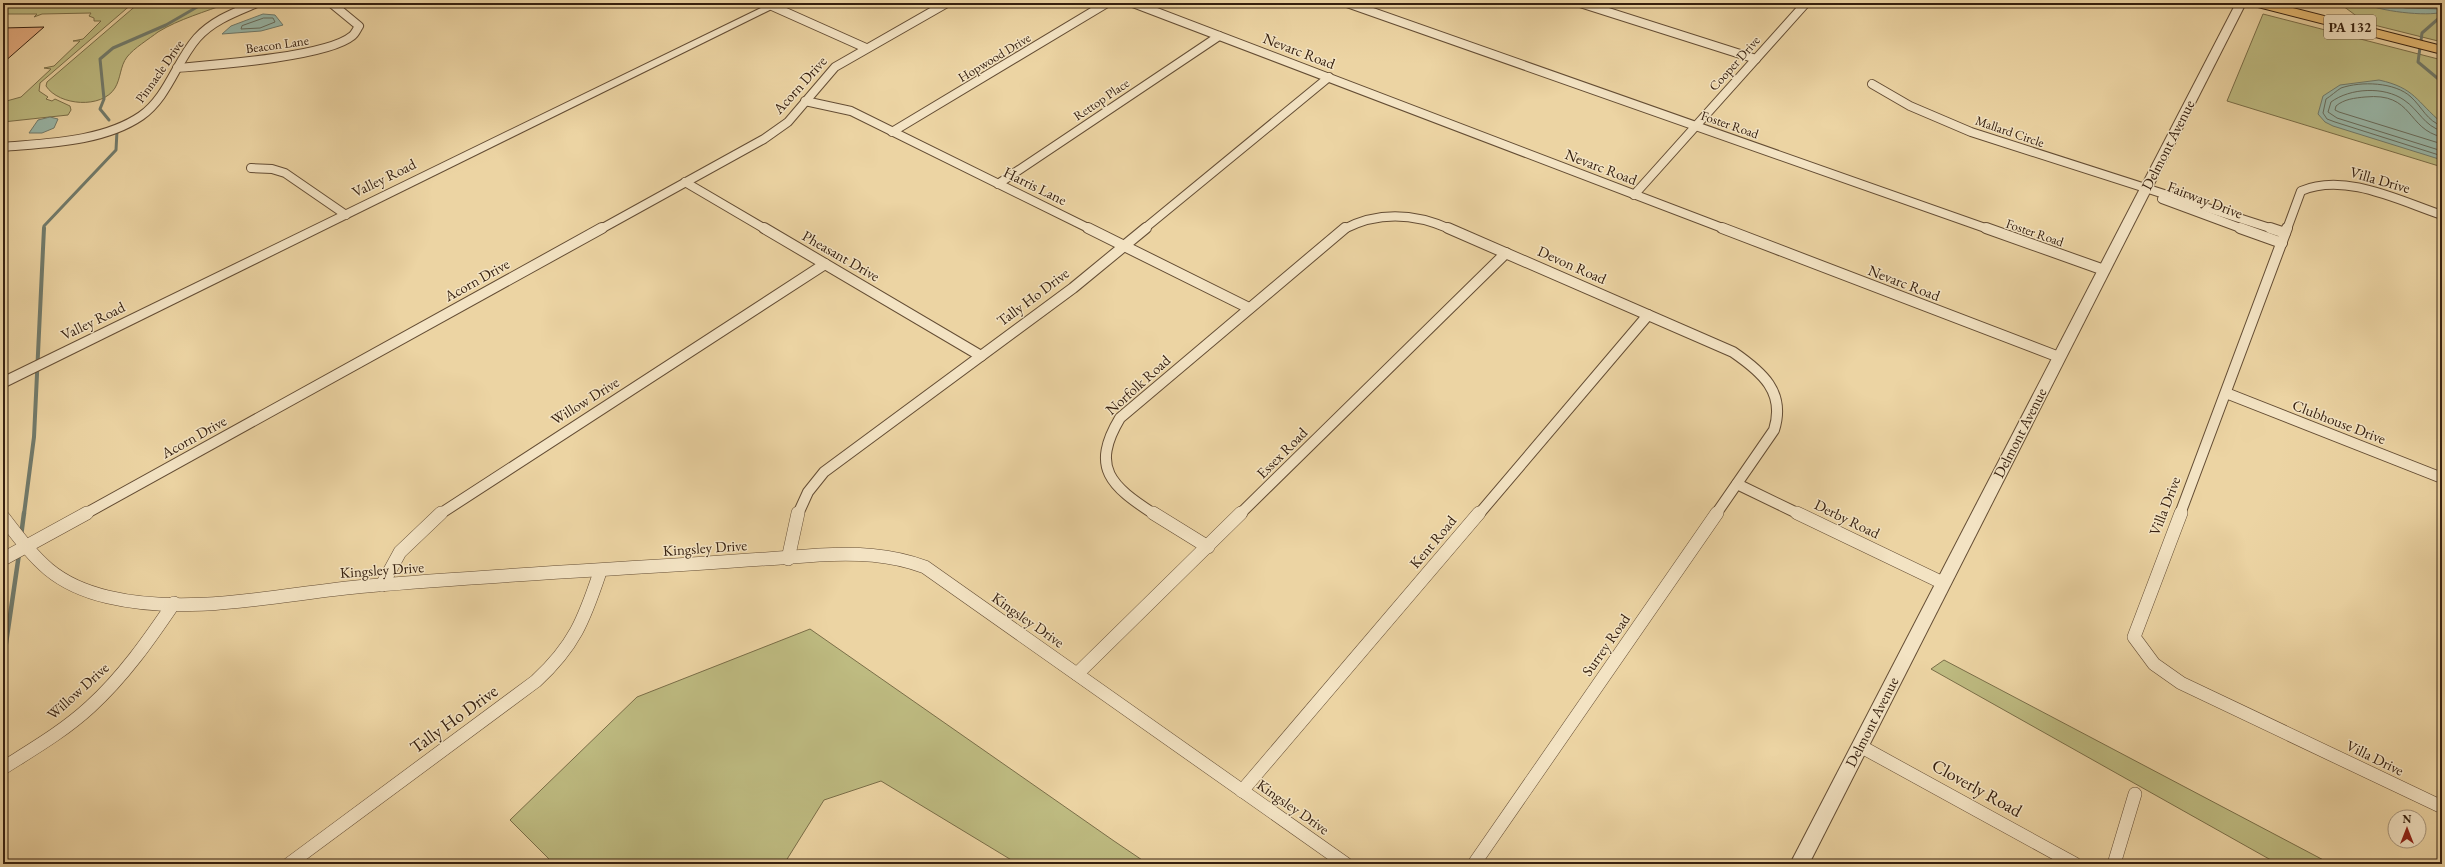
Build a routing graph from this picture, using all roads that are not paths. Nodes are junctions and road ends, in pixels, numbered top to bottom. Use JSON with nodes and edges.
{"nodes":[{"id":1,"x":257,"y":3,"type":"edge"},
{"id":2,"x":331,"y":3,"type":"edge"},
{"id":3,"x":947,"y":3,"type":"edge"},
{"id":4,"x":1107,"y":3,"type":"edge"},
{"id":5,"x":1133,"y":3,"type":"edge"},
{"id":6,"x":1347,"y":3,"type":"edge"},
{"id":7,"x":1580,"y":3,"type":"edge"},
{"id":8,"x":2241,"y":3,"type":"edge"},
{"id":9,"x":2258,"y":3,"type":"edge"},
{"id":10,"x":1802,"y":4,"type":"edge"},
{"id":11,"x":776,"y":5,"type":"edge"},
{"id":12,"x":1219,"y":36,"type":"junction"},
{"id":13,"x":866,"y":48,"type":"junction"},
{"id":14,"x":2442,"y":50,"type":"edge"},
{"id":15,"x":1756,"y":59,"type":"junction"},
{"id":16,"x":177,"y":68,"type":"junction"},
{"id":17,"x":1329,"y":77,"type":"junction"},
{"id":18,"x":1872,"y":84,"type":"dead end"},
{"id":19,"x":805,"y":101,"type":"junction"},
{"id":20,"x":1696,"y":126,"type":"junction"},
{"id":21,"x":892,"y":132,"type":"junction"},
{"id":22,"x":3,"y":147,"type":"edge"},
{"id":23,"x":251,"y":168,"type":"dead end"},
{"id":24,"x":685,"y":182,"type":"junction"},
{"id":25,"x":998,"y":184,"type":"junction"},
{"id":26,"x":2145,"y":191,"type":"junction"},
{"id":27,"x":1634,"y":194,"type":"junction"},
{"id":28,"x":346,"y":215,"type":"junction"},
{"id":29,"x":2442,"y":215,"type":"edge"},
{"id":30,"x":2283,"y":238,"type":"junction"},
{"id":31,"x":1123,"y":246,"type":"junction"},
{"id":32,"x":1506,"y":253,"type":"junction"},
{"id":33,"x":825,"y":264,"type":"junction"},
{"id":34,"x":1296,"y":268,"type":"joint"},
{"id":35,"x":2104,"y":270,"type":"junction"},
{"id":36,"x":1249,"y":308,"type":"junction"},
{"id":37,"x":1648,"y":315,"type":"junction"},
{"id":38,"x":982,"y":356,"type":"junction"},
{"id":39,"x":2059,"y":357,"type":"junction"},
{"id":40,"x":3,"y":383,"type":"edge"},
{"id":41,"x":2226,"y":393,"type":"junction"},
{"id":42,"x":1764,"y":445,"type":"joint"},
{"id":43,"x":2442,"y":478,"type":"edge"},
{"id":44,"x":1737,"y":484,"type":"junction"},
{"id":45,"x":3,"y":517,"type":"edge"},
{"id":46,"x":27,"y":546,"type":"junction"},
{"id":47,"x":1208,"y":547,"type":"junction"},
{"id":48,"x":3,"y":559,"type":"edge"},
{"id":49,"x":788,"y":559,"type":"junction"},
{"id":50,"x":600,"y":572,"type":"junction"},
{"id":51,"x":1943,"y":583,"type":"junction"},
{"id":52,"x":382,"y":585,"type":"junction"},
{"id":53,"x":174,"y":603,"type":"junction"},
{"id":54,"x":1077,"y":674,"type":"junction"},
{"id":55,"x":1860,"y":746,"type":"junction"},
{"id":56,"x":3,"y":768,"type":"edge"},
{"id":57,"x":1242,"y":791,"type":"junction"},
{"id":58,"x":2135,"y":794,"type":"dead end"},
{"id":59,"x":2442,"y":808,"type":"edge"},
{"id":60,"x":288,"y":864,"type":"edge"},
{"id":61,"x":1346,"y":864,"type":"edge"},
{"id":62,"x":1474,"y":864,"type":"edge"},
{"id":63,"x":1799,"y":864,"type":"edge"},
{"id":64,"x":2075,"y":864,"type":"edge"},
{"id":65,"x":2114,"y":864,"type":"edge"}],
"edges":[{"from":1,"to":16,"type":"street","name":"Pinnacle Drive"},
{"from":2,"to":16,"type":"street","name":"Beacon Lane"},
{"from":3,"to":13,"type":"street","name":"Acorn Drive"},
{"from":4,"to":21,"type":"street","name":"Hopwood Drive"},
{"from":5,"to":12,"type":"street","name":"Nevarc Road"},
{"from":6,"to":20,"type":"street","name":"Foster Road"},
{"from":7,"to":15,"type":"street"},
{"from":8,"to":26,"type":"street","name":"Delmont Avenue"},
{"from":9,"to":14,"type":"main road","number":"PA 132"},
{"from":10,"to":15,"type":"street","name":"Cooper Drive"},
{"from":11,"to":13,"type":"street"},
{"from":11,"to":28,"type":"street","name":"Valley Road"},
{"from":12,"to":17,"type":"street","name":"Nevarc Road"},
{"from":12,"to":25,"type":"street","name":"Rettop Place"},
{"from":13,"to":19,"type":"street","name":"Acorn Drive"},
{"from":15,"to":20,"type":"street","name":"Cooper Drive"},
{"from":16,"to":22,"type":"street","name":"Pinnacle Drive"},
{"from":17,"to":27,"type":"street","name":"Nevarc Road"},
{"from":17,"to":31,"type":"street","name":"Tally Ho Drive"},
{"from":18,"to":26,"type":"street","name":"Mallard Circle"},
{"from":19,"to":21,"type":"street","name":"Harris Lane"},
{"from":19,"to":24,"type":"street","name":"Acorn Drive"},
{"from":20,"to":27,"type":"street","name":"Cooper Drive"},
{"from":20,"to":35,"type":"street","name":"Foster Road"},
{"from":21,"to":25,"type":"street","name":"Harris Lane"},
{"from":23,"to":28,"type":"street"},
{"from":24,"to":33,"type":"street","name":"Pheasant Drive"},
{"from":24,"to":46,"type":"street","name":"Acorn Drive"},
{"from":25,"to":31,"type":"street","name":"Harris Lane"},
{"from":26,"to":30,"type":"street","name":"Fairway Drive"},
{"from":26,"to":35,"type":"street","name":"Delmont Avenue"},
{"from":27,"to":39,"type":"street","name":"Nevarc Road"},
{"from":28,"to":40,"type":"street","name":"Valley Road"},
{"from":29,"to":30,"type":"street","name":"Villa Drive"},
{"from":30,"to":41,"type":"street","name":"Villa Drive"},
{"from":31,"to":36,"type":"street","name":"Harris Lane"},
{"from":31,"to":38,"type":"street","name":"Tally Ho Drive"},
{"from":32,"to":34,"type":"street","name":"Devon Road"},
{"from":32,"to":37,"type":"street","name":"Devon Road"},
{"from":32,"to":47,"type":"street","name":"Essex Road"},
{"from":33,"to":38,"type":"street","name":"Pheasant Drive"},
{"from":33,"to":52,"type":"street","name":"Willow Drive"},
{"from":34,"to":36,"type":"street","name":"Norfolk Road"},
{"from":35,"to":39,"type":"street","name":"Delmont Avenue"},
{"from":36,"to":47,"type":"street","name":"Norfolk Road"},
{"from":37,"to":42,"type":"street","name":"Devon Road"},
{"from":37,"to":57,"type":"street","name":"Kent Road"},
{"from":38,"to":49,"type":"street","name":"Tally Ho Drive"},
{"from":39,"to":51,"type":"street","name":"Delmont Avenue"},
{"from":41,"to":43,"type":"street","name":"Clubhouse Drive"},
{"from":41,"to":59,"type":"street","name":"Villa Drive"},
{"from":42,"to":44,"type":"street","name":"Surrey Road"},
{"from":44,"to":51,"type":"street","name":"Derby Road"},
{"from":44,"to":62,"type":"street","name":"Surrey Road"},
{"from":45,"to":46,"type":"street","name":"Kingsley Drive"},
{"from":46,"to":48,"type":"street","name":"Acorn Drive"},
{"from":46,"to":53,"type":"street","name":"Kingsley Drive"},
{"from":47,"to":54,"type":"street","name":"Essex Road"},
{"from":49,"to":50,"type":"street","name":"Kingsley Drive"},
{"from":49,"to":54,"type":"street","name":"Kingsley Drive"},
{"from":50,"to":52,"type":"street","name":"Kingsley Drive"},
{"from":50,"to":60,"type":"street","name":"Tally Ho Drive"},
{"from":51,"to":55,"type":"street","name":"Delmont Avenue"},
{"from":52,"to":53,"type":"street","name":"Kingsley Drive"},
{"from":53,"to":56,"type":"street","name":"Willow Drive"},
{"from":54,"to":57,"type":"street","name":"Kingsley Drive"},
{"from":55,"to":63,"type":"street","name":"Delmont Avenue"},
{"from":55,"to":64,"type":"street","name":"Cloverly Road"},
{"from":57,"to":61,"type":"street","name":"Kingsley Drive"},
{"from":58,"to":65,"type":"street"}]}
